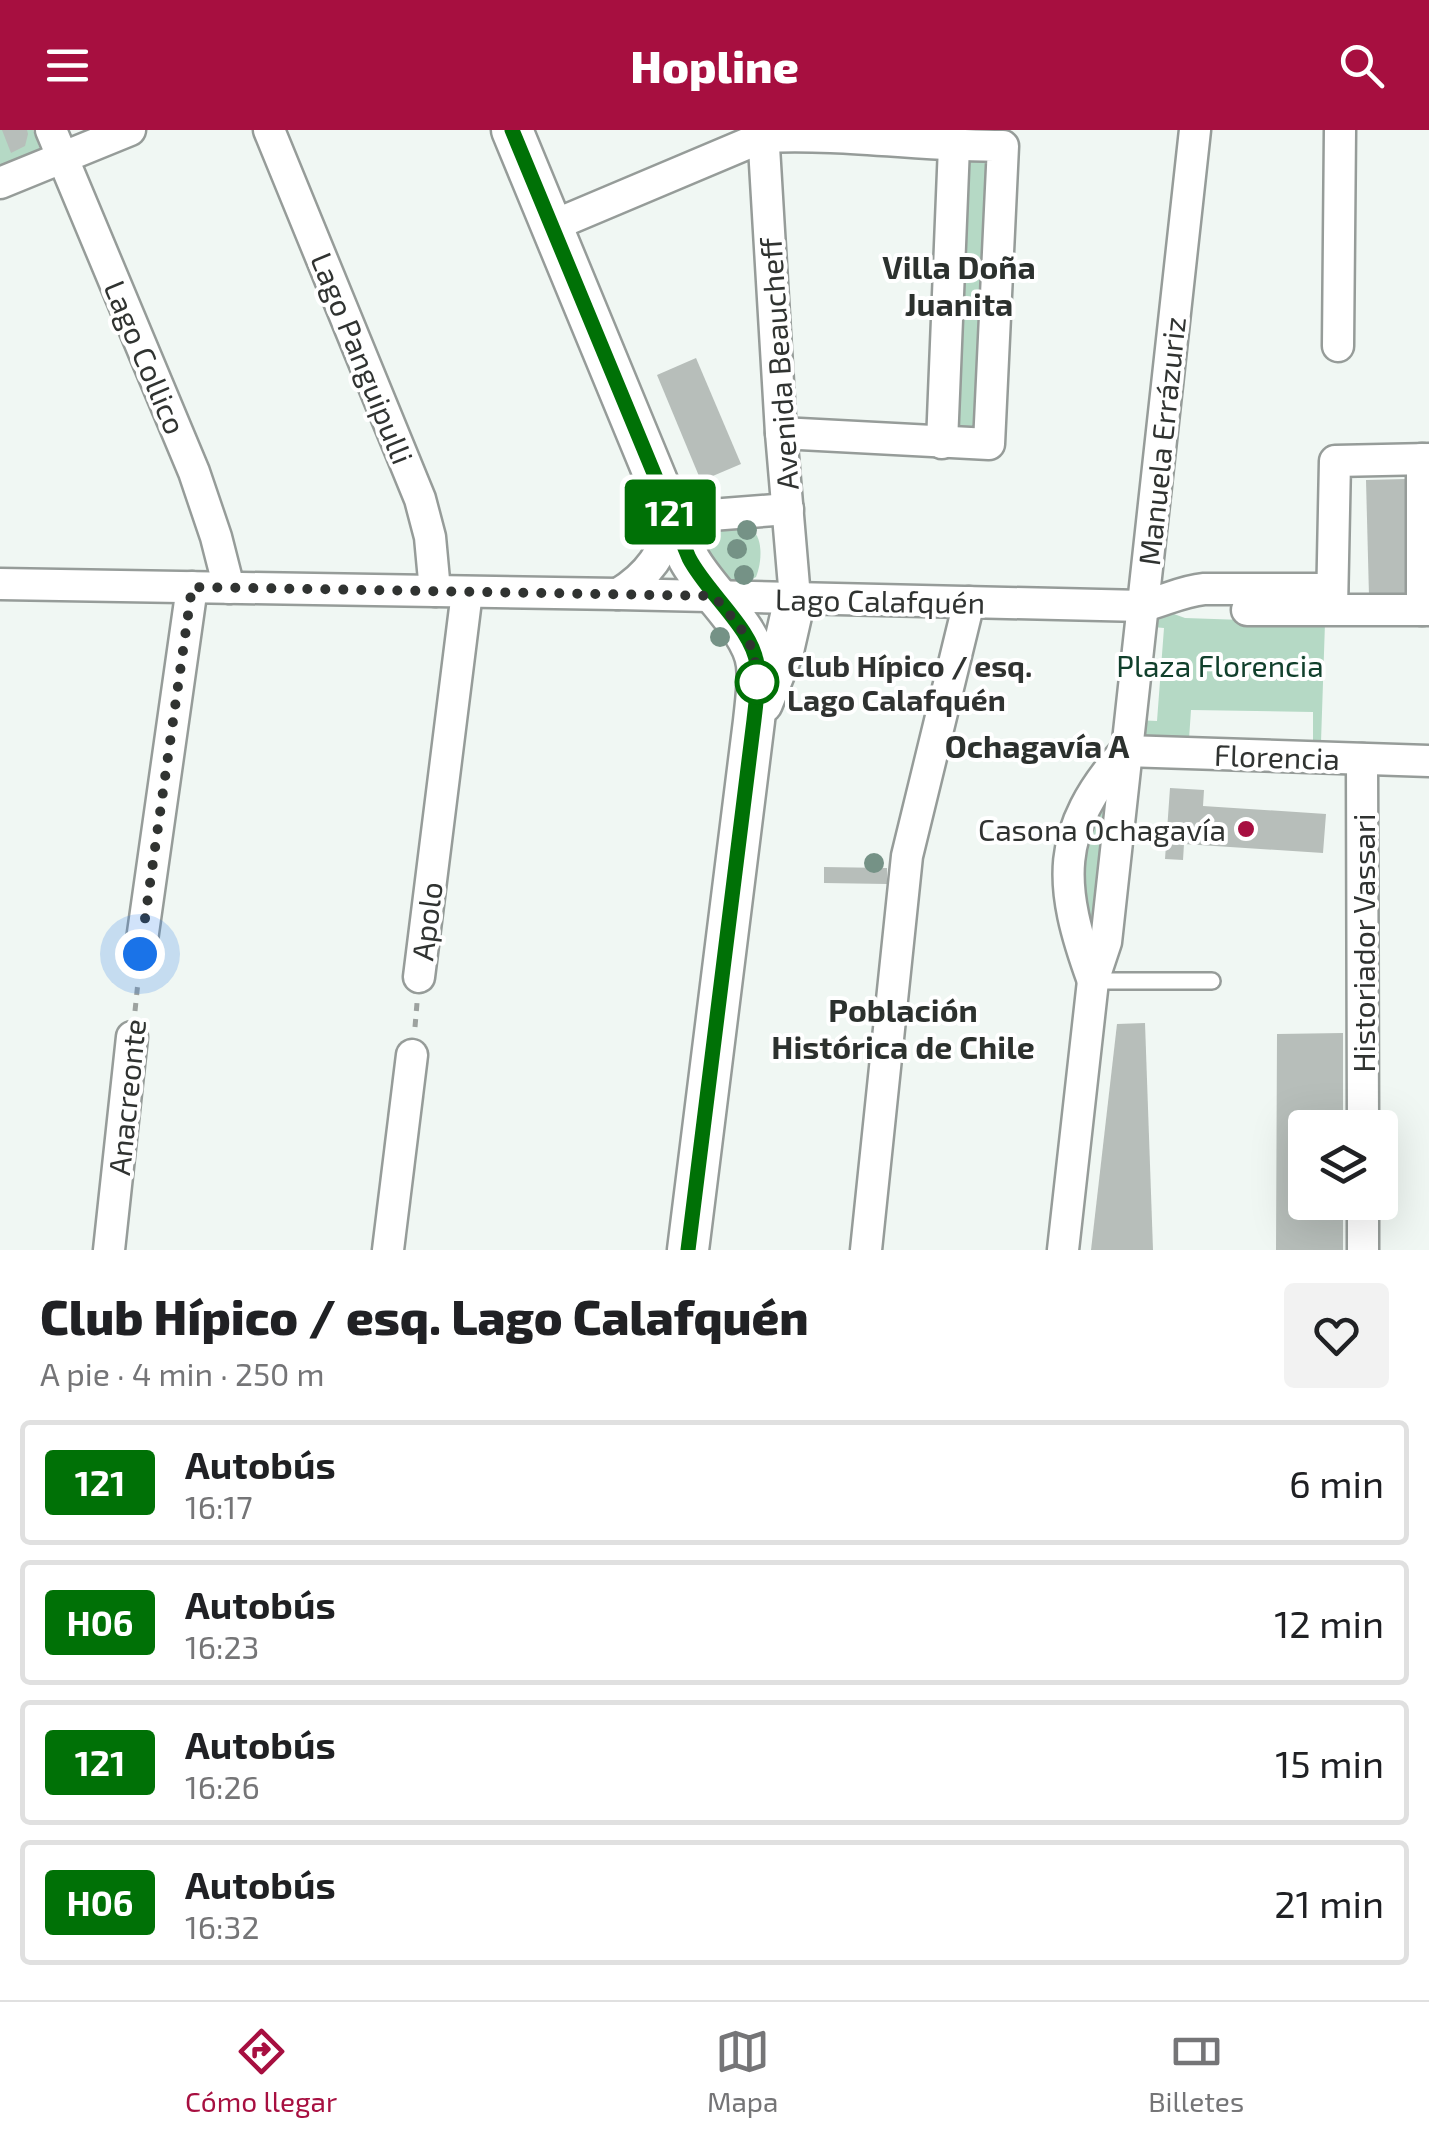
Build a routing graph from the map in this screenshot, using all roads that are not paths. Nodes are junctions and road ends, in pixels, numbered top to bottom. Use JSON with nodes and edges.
{"nodes":[{"id":1,"x":130,"y":130,"type":"edge"},
{"id":2,"x":269,"y":130,"type":"edge"},
{"id":3,"x":512,"y":130,"type":"edge"},
{"id":4,"x":1196,"y":130,"type":"edge"},
{"id":5,"x":1340,"y":130,"type":"edge"},
{"id":6,"x":763,"y":133,"type":"edge"},
{"id":7,"x":57,"y":144,"type":"edge"},
{"id":8,"x":954,"y":146,"type":"junction"},
{"id":9,"x":0,"y":183,"type":"edge"},
{"id":10,"x":552,"y":226,"type":"junction"},
{"id":11,"x":1338,"y":346,"type":"dead end"},
{"id":12,"x":781,"y":433,"type":"junction"},
{"id":13,"x":942,"y":443,"type":"junction"},
{"id":14,"x":1425,"y":459,"type":"edge"},
{"id":15,"x":788,"y":508,"type":"junction"},
{"id":16,"x":672,"y":518,"type":"junction"},
{"id":17,"x":0,"y":584,"type":"edge"},
{"id":18,"x":192,"y":587,"type":"junction"},
{"id":19,"x":228,"y":588,"type":"junction"},
{"id":20,"x":435,"y":591,"type":"junction"},
{"id":21,"x":466,"y":592,"type":"junction"},
{"id":22,"x":618,"y":594,"type":"junction"},
{"id":23,"x":714,"y":596,"type":"junction"},
{"id":24,"x":795,"y":598,"type":"junction"},
{"id":25,"x":1332,"y":600,"type":"junction"},
{"id":26,"x":968,"y":602,"type":"junction"},
{"id":27,"x":1155,"y":604,"type":"junction"},
{"id":28,"x":1425,"y":610,"type":"edge"},
{"id":29,"x":754,"y":720,"type":"junction"},
{"id":30,"x":1126,"y":751,"type":"junction"},
{"id":31,"x":1362,"y":759,"type":"junction"},
{"id":32,"x":1429,"y":761,"type":"edge"},
{"id":33,"x":140,"y":954,"type":"road end"},
{"id":34,"x":420,"y":977,"type":"road end"},
{"id":35,"x":1093,"y":981,"type":"junction"},
{"id":36,"x":1212,"y":981,"type":"dead end"},
{"id":37,"x":132,"y":1037,"type":"road end"},
{"id":38,"x":412,"y":1055,"type":"road end"},
{"id":39,"x":1363,"y":1110,"type":"edge"},
{"id":40,"x":1363,"y":1220,"type":"edge"},
{"id":41,"x":110,"y":1250,"type":"edge"},
{"id":42,"x":388,"y":1250,"type":"edge"},
{"id":43,"x":688,"y":1250,"type":"edge"},
{"id":44,"x":866,"y":1250,"type":"edge"},
{"id":45,"x":1063,"y":1250,"type":"edge"},
{"id":46,"x":1364,"y":1250,"type":"edge"}],
"edges":[{"from":1,"to":7,"type":"street"},
{"from":2,"to":20,"type":"street","name":"Lago Panguipulli"},
{"from":3,"to":10,"type":"main road"},
{"from":4,"to":27,"type":"street","name":"Manuela Errázuriz"},
{"from":5,"to":11,"type":"street"},
{"from":6,"to":8,"type":"street"},
{"from":6,"to":10,"type":"street"},
{"from":6,"to":12,"type":"street","name":"Avenida Beaucheff"},
{"from":7,"to":9,"type":"street"},
{"from":7,"to":19,"type":"street","name":"Lago Collico"},
{"from":8,"to":13,"type":"street"},
{"from":8,"to":13,"type":"street"},
{"from":10,"to":16,"type":"main road"},
{"from":12,"to":13,"type":"street"},
{"from":12,"to":15,"type":"street","name":"Avenida Beaucheff"},
{"from":14,"to":25,"type":"street"},
{"from":14,"to":28,"type":"street"},
{"from":15,"to":16,"type":"street"},
{"from":15,"to":24,"type":"street","name":"Avenida Beaucheff"},
{"from":16,"to":22,"type":"street"},
{"from":16,"to":23,"type":"main road"},
{"from":17,"to":18,"type":"street","name":"Lago Calafquén"},
{"from":18,"to":19,"type":"street","name":"Lago Calafquén"},
{"from":18,"to":33,"type":"street"},
{"from":19,"to":20,"type":"street","name":"Lago Calafquén"},
{"from":20,"to":21,"type":"street","name":"Lago Calafquén"},
{"from":21,"to":22,"type":"street","name":"Lago Calafquén"},
{"from":21,"to":34,"type":"street","name":"Apolo"},
{"from":22,"to":23,"type":"street","name":"Lago Calafquén"},
{"from":23,"to":24,"type":"street","name":"Lago Calafquén"},
{"from":23,"to":29,"type":"main road"},
{"from":24,"to":26,"type":"street","name":"Lago Calafquén"},
{"from":24,"to":29,"type":"main road"},
{"from":25,"to":27,"type":"street","name":"Lago Calafquén"},
{"from":25,"to":28,"type":"street","name":"Lago Calafquén"},
{"from":26,"to":27,"type":"street","name":"Lago Calafquén"},
{"from":26,"to":44,"type":"street"},
{"from":27,"to":30,"type":"street","name":"Manuela Errázuriz"},
{"from":29,"to":43,"type":"main road"},
{"from":30,"to":31,"type":"street","name":"Florencia"},
{"from":30,"to":35,"type":"street","name":"Manuela Errázuriz"},
{"from":30,"to":35,"type":"street","name":"Manuela Errázuriz"},
{"from":31,"to":32,"type":"street","name":"Florencia"},
{"from":31,"to":39,"type":"street","name":"Historiador Vassari"},
{"from":35,"to":36,"type":"lane"},
{"from":35,"to":45,"type":"street","name":"Manuela Errázuriz"},
{"from":37,"to":41,"type":"street","name":"Anacreonte"},
{"from":38,"to":42,"type":"street"},
{"from":40,"to":46,"type":"street"}]}
